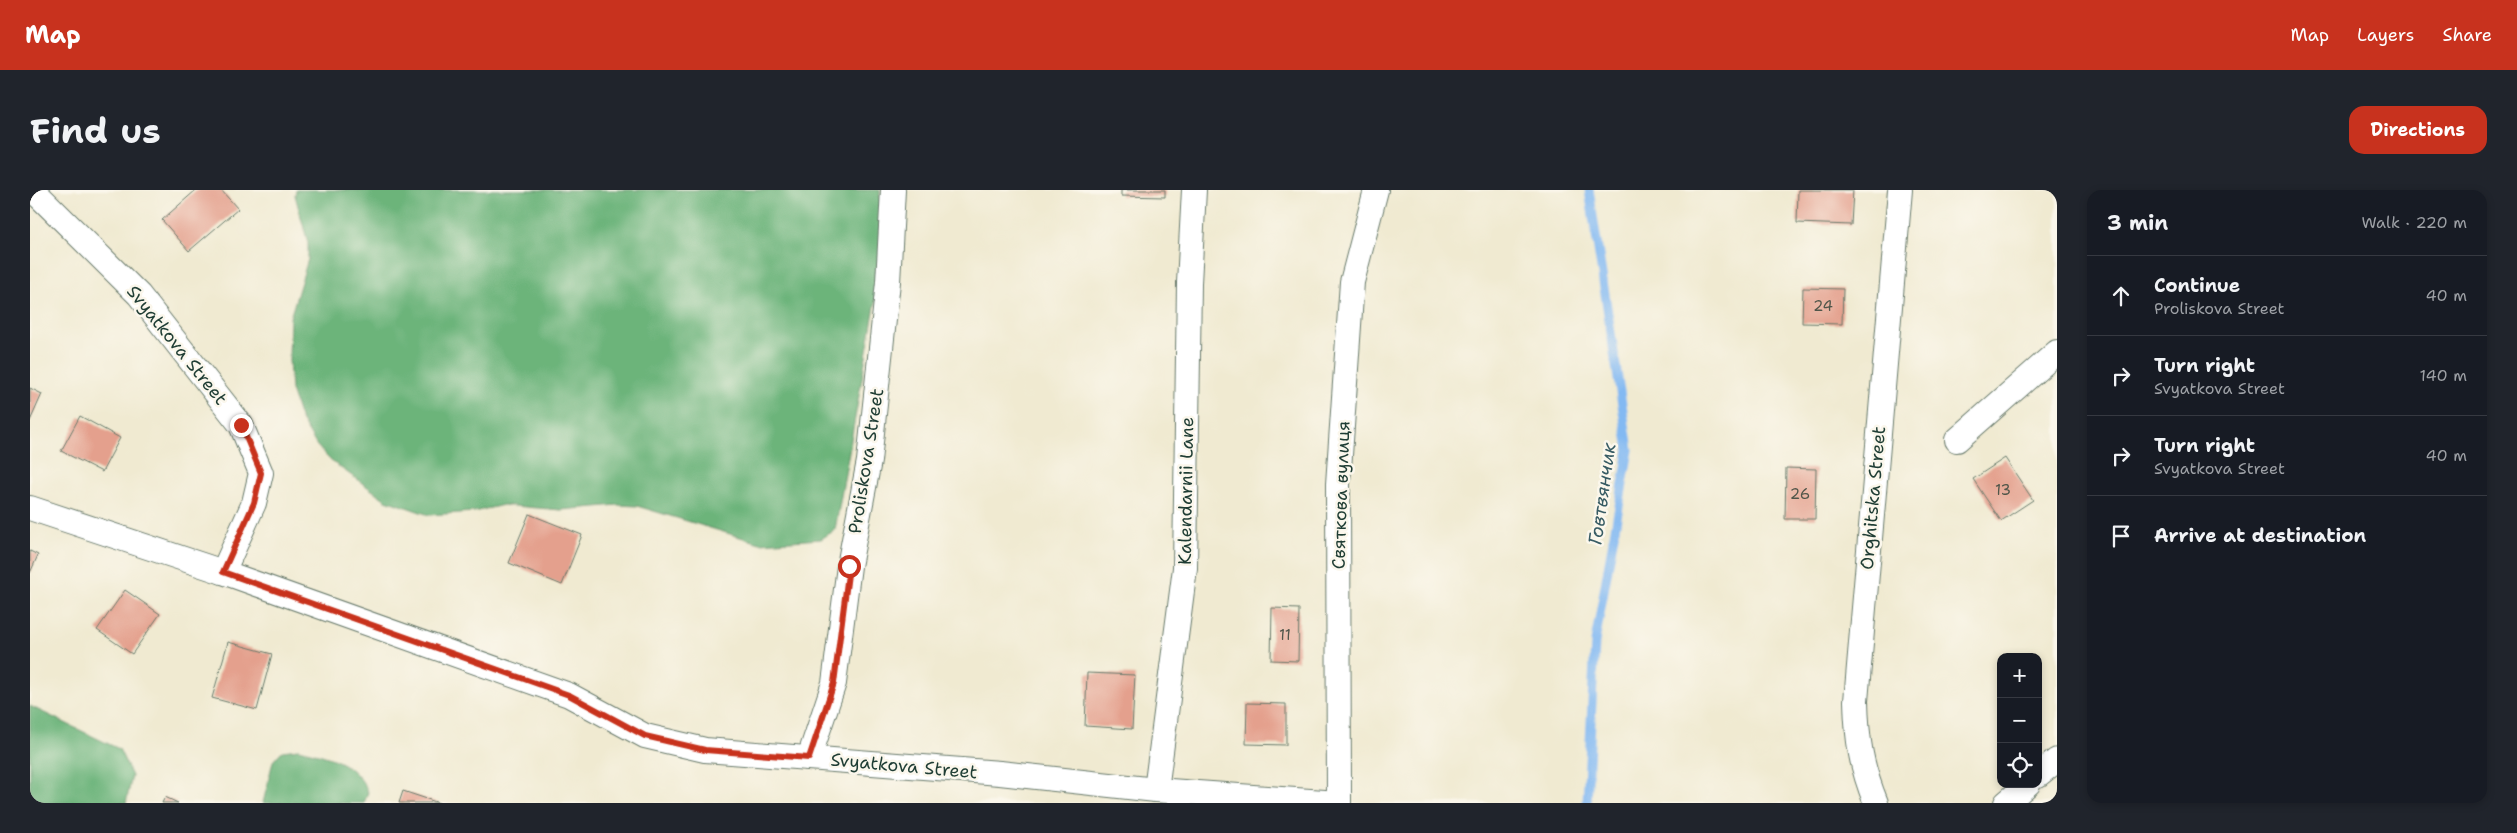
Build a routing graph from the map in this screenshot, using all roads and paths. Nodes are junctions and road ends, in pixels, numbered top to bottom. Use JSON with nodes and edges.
{"nodes":[{"id":1,"x":33,"y":190,"type":"edge"},
{"id":2,"x":893,"y":190,"type":"edge"},
{"id":3,"x":1194,"y":190,"type":"edge"},
{"id":4,"x":1376,"y":190,"type":"edge"},
{"id":5,"x":1900,"y":190,"type":"edge"},
{"id":6,"x":2057,"y":352,"type":"edge"},
{"id":7,"x":1957,"y":440,"type":"dead end"},
{"id":8,"x":30,"y":508,"type":"edge"},
{"id":9,"x":223,"y":572,"type":"junction"},
{"id":10,"x":809,"y":758,"type":"junction"},
{"id":11,"x":2057,"y":760,"type":"edge"},
{"id":12,"x":2042,"y":773,"type":"edge"},
{"id":13,"x":2023,"y":788,"type":"edge"},
{"id":14,"x":1156,"y":790,"type":"junction"},
{"id":15,"x":1339,"y":803,"type":"edge"},
{"id":16,"x":1876,"y":803,"type":"edge"},
{"id":17,"x":2006,"y":803,"type":"edge"}],
"edges":[{"from":1,"to":9,"type":"street","name":"Svyatkova Street"},
{"from":2,"to":10,"type":"street","name":"Proliskova Street"},
{"from":3,"to":14,"type":"street","name":"Kalendarnii Lane"},
{"from":4,"to":15,"type":"street","name":"Святкова вулиця"},
{"from":5,"to":16,"type":"street","name":"Orghitska Street"},
{"from":6,"to":7,"type":"street"},
{"from":8,"to":9,"type":"street"},
{"from":9,"to":10,"type":"street","name":"Svyatkova Street"},
{"from":10,"to":14,"type":"street","name":"Svyatkova Street"},
{"from":11,"to":12,"type":"street"},
{"from":13,"to":17,"type":"street"},
{"from":14,"to":15,"type":"street","name":"Svyatkova Street"}]}
